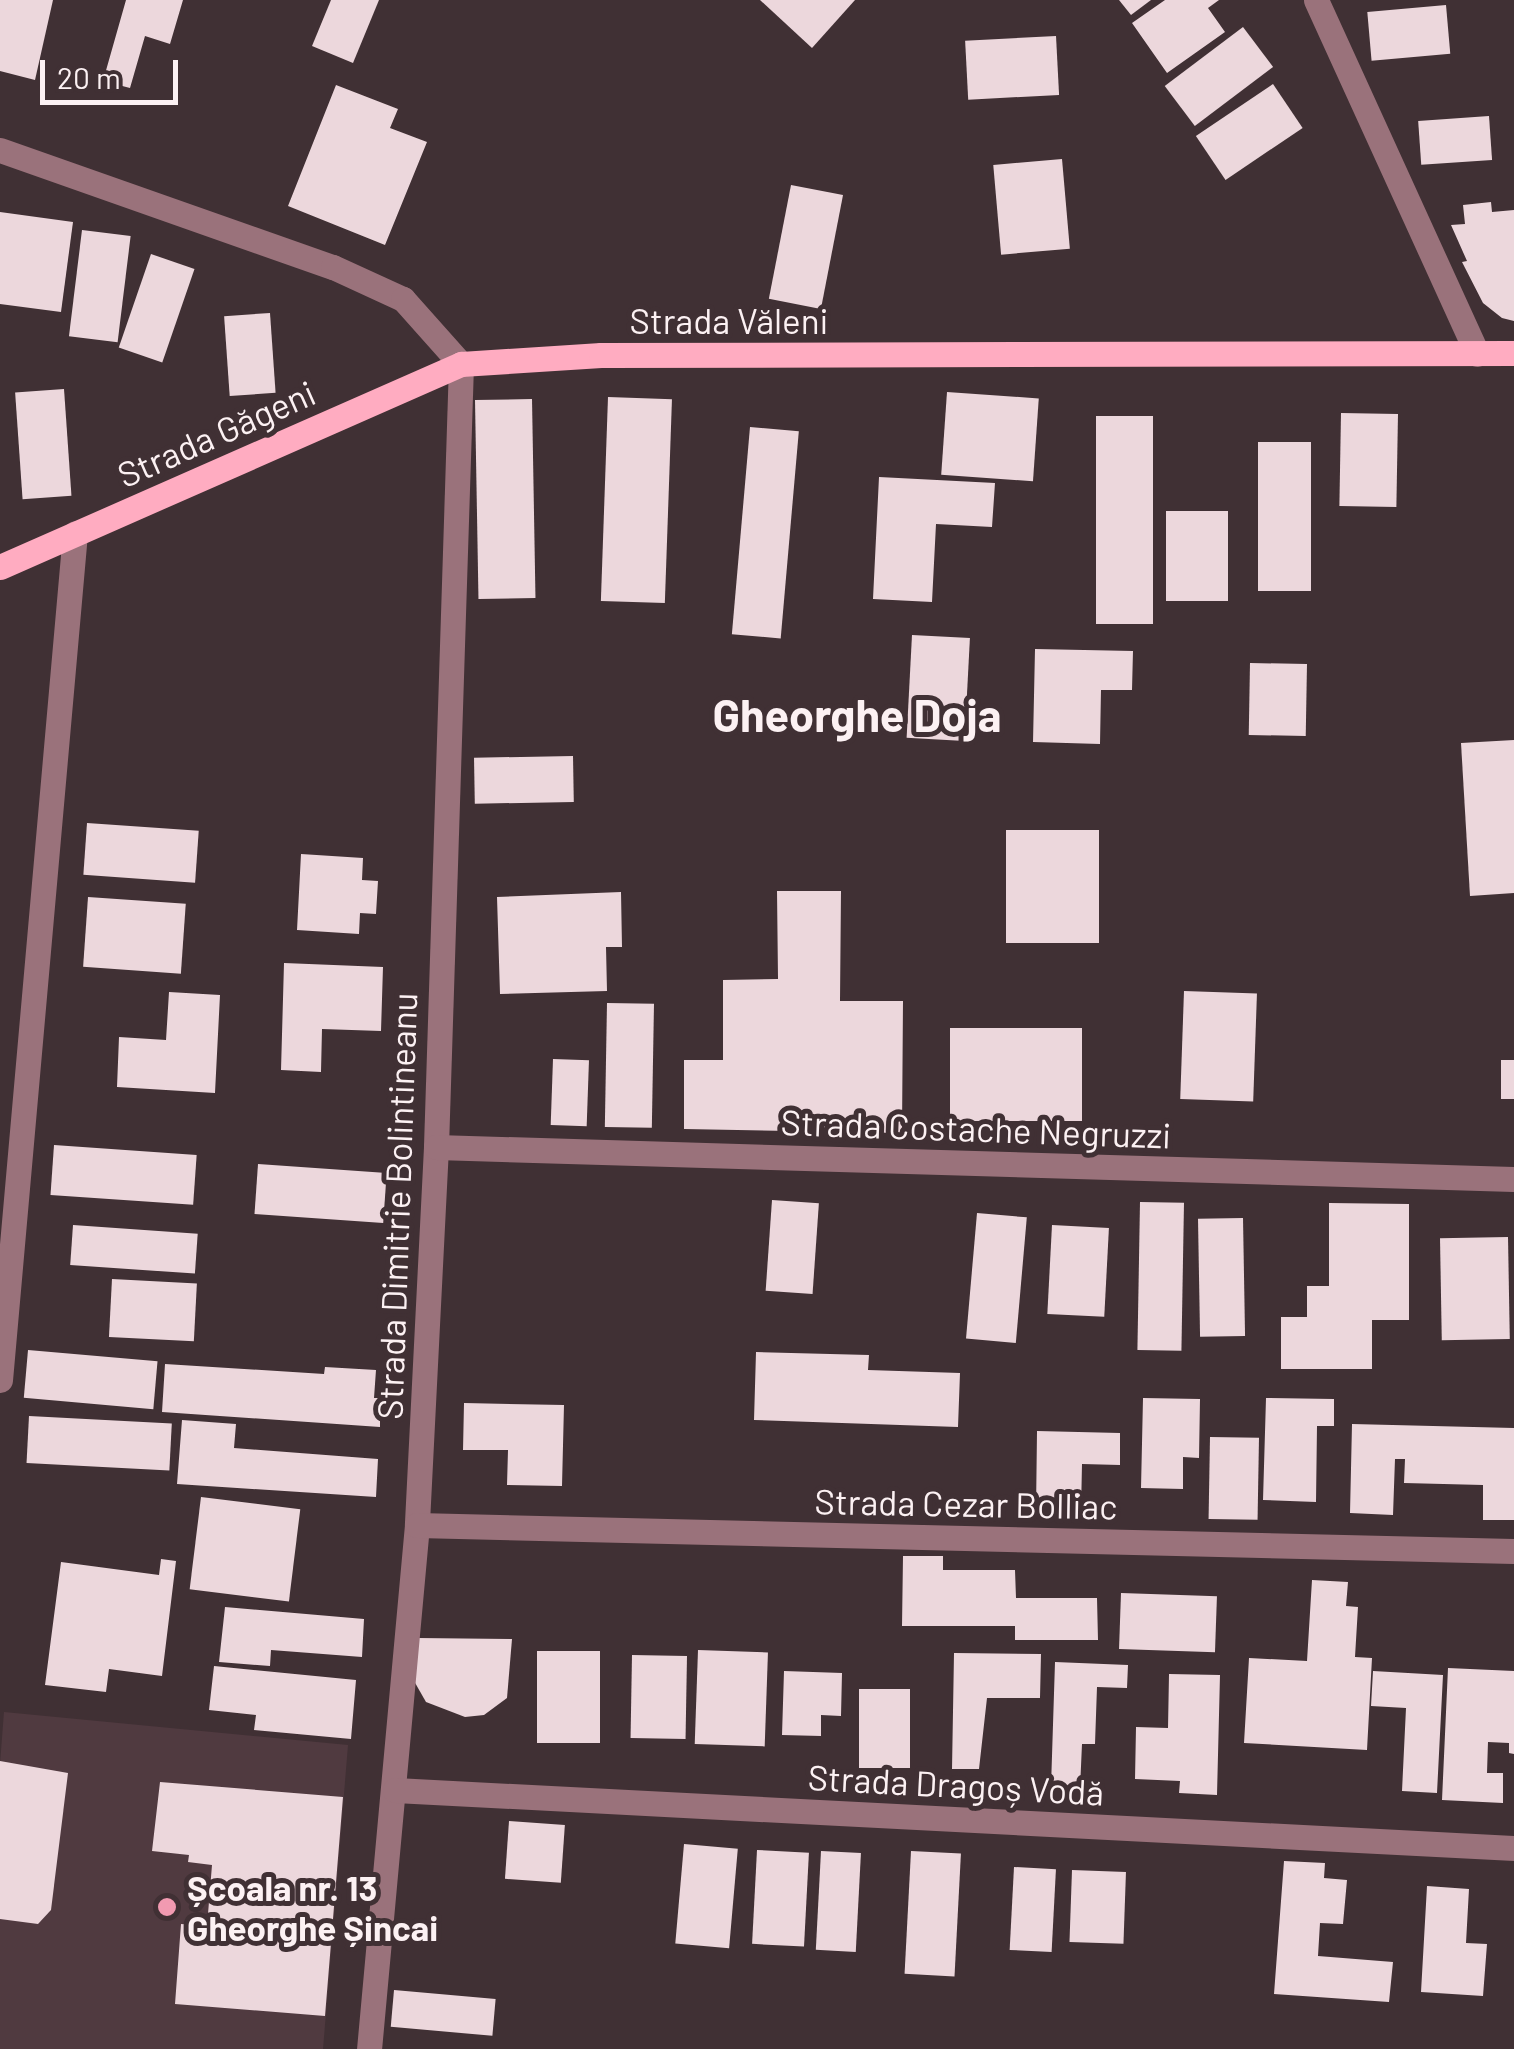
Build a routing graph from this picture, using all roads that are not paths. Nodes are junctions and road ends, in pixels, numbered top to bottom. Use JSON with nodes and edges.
{"nodes":[{"id":1,"x":1316,"y":0,"type":"edge"},
{"id":2,"x":0,"y":150,"type":"edge"},
{"id":3,"x":1514,"y":353,"type":"edge"},
{"id":4,"x":1476,"y":354,"type":"junction"},
{"id":5,"x":461,"y":364,"type":"junction"},
{"id":6,"x":75,"y":533,"type":"junction"},
{"id":7,"x":0,"y":567,"type":"edge"},
{"id":8,"x":436,"y":1147,"type":"junction"},
{"id":9,"x":1514,"y":1179,"type":"edge"},
{"id":10,"x":0,"y":1380,"type":"edge"},
{"id":11,"x":417,"y":1525,"type":"junction"},
{"id":12,"x":1514,"y":1551,"type":"edge"},
{"id":13,"x":395,"y":1790,"type":"junction"},
{"id":14,"x":1514,"y":1848,"type":"edge"},
{"id":15,"x":369,"y":2049,"type":"edge"}],
"edges":[{"from":1,"to":4,"type":"street"},
{"from":2,"to":5,"type":"street"},
{"from":3,"to":4,"type":"main road","name":"Strada Văleni"},
{"from":4,"to":5,"type":"main road","name":"Strada Văleni"},
{"from":5,"to":6,"type":"main road","name":"Strada Găgeni"},
{"from":5,"to":8,"type":"street","name":"Strada Dimitrie Bolintineanu"},
{"from":6,"to":7,"type":"main road","name":"Strada Găgeni"},
{"from":6,"to":10,"type":"street"},
{"from":8,"to":9,"type":"street","name":"Strada Costache Negruzzi"},
{"from":8,"to":11,"type":"street","name":"Strada Dimitrie Bolintineanu"},
{"from":11,"to":12,"type":"street","name":"Strada Cezar Bolliac"},
{"from":11,"to":13,"type":"street","name":"Strada Dimitrie Bolintineanu"},
{"from":13,"to":14,"type":"street","name":"Strada Dragoș Vodă"},
{"from":13,"to":15,"type":"street","name":"Strada Dimitrie Bolintineanu"}]}
